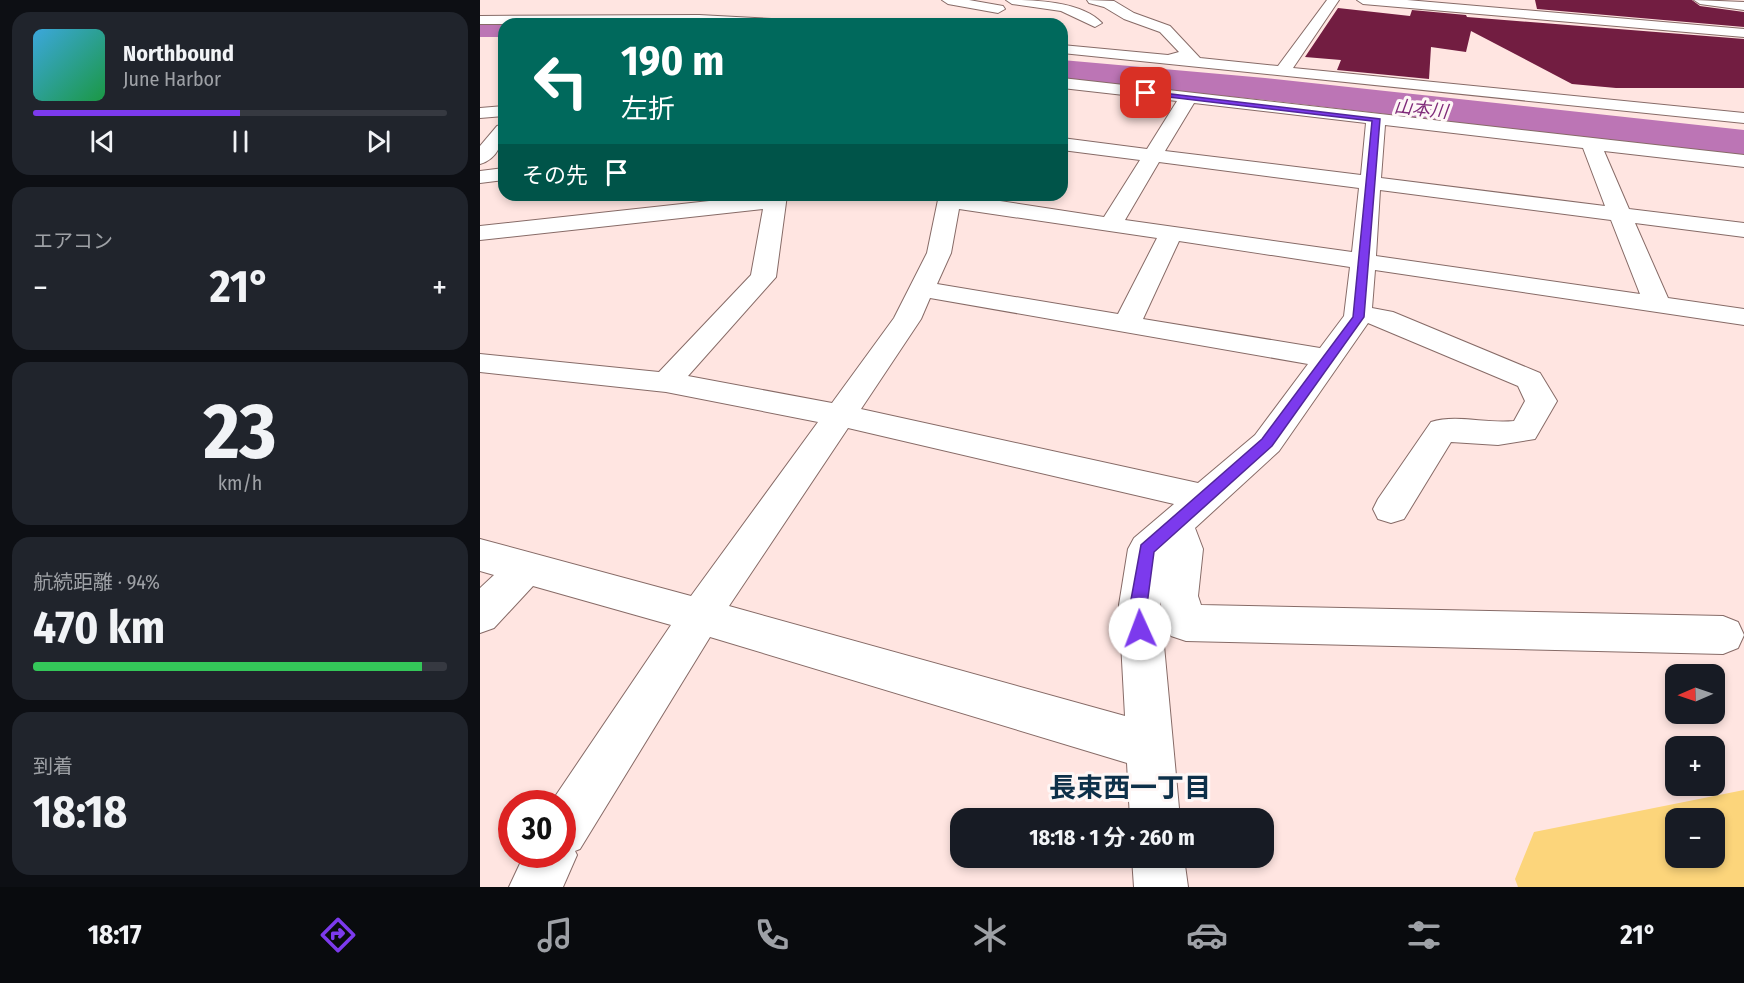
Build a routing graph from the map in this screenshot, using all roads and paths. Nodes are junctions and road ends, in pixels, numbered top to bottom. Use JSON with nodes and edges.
{"nodes":[{"id":1,"x":948,"y":0,"type":"edge"},
{"id":2,"x":1012,"y":0,"type":"edge"},
{"id":3,"x":1093,"y":0,"type":"edge"},
{"id":4,"x":1334,"y":0,"type":"edge"},
{"id":5,"x":1363,"y":0,"type":"edge"},
{"id":6,"x":1700,"y":0,"type":"edge"},
{"id":7,"x":1418,"y":2,"type":"edge"},
{"id":8,"x":585,"y":6,"type":"dead end"},
{"id":9,"x":1744,"y":6,"type":"edge"},
{"id":10,"x":998,"y":9,"type":"junction"},
{"id":11,"x":542,"y":18,"type":"edge"},
{"id":12,"x":984,"y":18,"type":"edge"},
{"id":13,"x":480,"y":20,"type":"edge"},
{"id":14,"x":498,"y":20,"type":"edge"},
{"id":15,"x":1095,"y":24,"type":"dead end"},
{"id":16,"x":498,"y":30,"type":"edge"},
{"id":17,"x":1744,"y":33,"type":"edge"},
{"id":18,"x":480,"y":35,"type":"edge"},
{"id":19,"x":1068,"y":50,"type":"edge"},
{"id":20,"x":1146,"y":58,"type":"junction"},
{"id":21,"x":1282,"y":72,"type":"junction"},
{"id":22,"x":1068,"y":84,"type":"edge"},
{"id":23,"x":1188,"y":98,"type":"junction"},
{"id":24,"x":498,"y":112,"type":"edge"},
{"id":25,"x":480,"y":113,"type":"edge"},
{"id":26,"x":1744,"y":118,"type":"edge"},
{"id":27,"x":1376,"y":119,"type":"junction"},
{"id":28,"x":498,"y":137,"type":"edge"},
{"id":29,"x":1590,"y":144,"type":"junction"},
{"id":30,"x":1068,"y":145,"type":"edge"},
{"id":31,"x":1154,"y":156,"type":"junction"},
{"id":32,"x":480,"y":158,"type":"edge"},
{"id":33,"x":1744,"y":161,"type":"edge"},
{"id":34,"x":498,"y":175,"type":"edge"},
{"id":35,"x":480,"y":177,"type":"edge"},
{"id":36,"x":1371,"y":183,"type":"junction"},
{"id":37,"x":750,"y":201,"type":"edge"},
{"id":38,"x":775,"y":201,"type":"edge"},
{"id":39,"x":949,"y":201,"type":"edge"},
{"id":40,"x":969,"y":201,"type":"edge"},
{"id":41,"x":1618,"y":214,"type":"junction"},
{"id":42,"x":1111,"y":224,"type":"junction"},
{"id":43,"x":1744,"y":230,"type":"edge"},
{"id":44,"x":480,"y":233,"type":"edge"},
{"id":45,"x":1171,"y":233,"type":"junction"},
{"id":46,"x":1363,"y":261,"type":"junction"},
{"id":47,"x":921,"y":289,"type":"junction"},
{"id":48,"x":1657,"y":304,"type":"junction"},
{"id":49,"x":1359,"y":313,"type":"junction"},
{"id":50,"x":1744,"y":317,"type":"edge"},
{"id":51,"x":1126,"y":324,"type":"junction"},
{"id":52,"x":1329,"y":359,"type":"junction"},
{"id":53,"x":480,"y":363,"type":"edge"},
{"id":54,"x":666,"y":382,"type":"junction"},
{"id":55,"x":840,"y":415,"type":"junction"},
{"id":56,"x":1205,"y":498,"type":"junction"},
{"id":57,"x":1391,"y":509,"type":"dead end"},
{"id":58,"x":1175,"y":524,"type":"junction"},
{"id":59,"x":480,"y":555,"type":"edge"},
{"id":60,"x":526,"y":568,"type":"junction"},
{"id":61,"x":480,"y":615,"type":"edge"},
{"id":62,"x":700,"y":616,"type":"junction"},
{"id":63,"x":1723,"y":635,"type":"dead end"},
{"id":64,"x":1150,"y":747,"type":"junction"},
{"id":65,"x":1154,"y":808,"type":"edge"},
{"id":66,"x":576,"y":809,"type":"edge"},
{"id":67,"x":545,"y":868,"type":"edge"},
{"id":68,"x":1159,"y":868,"type":"edge"},
{"id":69,"x":536,"y":887,"type":"edge"},
{"id":70,"x":1161,"y":887,"type":"edge"}],
"edges":[{"from":1,"to":10,"type":"street"},
{"from":2,"to":10,"type":"street"},
{"from":2,"to":15,"type":"street"},
{"from":3,"to":20,"type":"street"},
{"from":4,"to":21,"type":"street"},
{"from":5,"to":7,"type":"street"},
{"from":6,"to":9,"type":"street"},
{"from":7,"to":17,"type":"street"},
{"from":8,"to":11,"type":"street"},
{"from":10,"to":12,"type":"street"},
{"from":13,"to":14,"type":"street"},
{"from":16,"to":18,"type":"street"},
{"from":19,"to":20,"type":"street"},
{"from":20,"to":21,"type":"street"},
{"from":21,"to":26,"type":"street"},
{"from":22,"to":23,"type":"street"},
{"from":23,"to":27,"type":"street"},
{"from":23,"to":31,"type":"street"},
{"from":24,"to":25,"type":"street"},
{"from":27,"to":29,"type":"street"},
{"from":27,"to":36,"type":"street"},
{"from":28,"to":32,"type":"street"},
{"from":29,"to":33,"type":"street"},
{"from":29,"to":41,"type":"street"},
{"from":30,"to":31,"type":"street"},
{"from":31,"to":36,"type":"street"},
{"from":31,"to":42,"type":"street"},
{"from":34,"to":35,"type":"street"},
{"from":36,"to":41,"type":"street"},
{"from":36,"to":46,"type":"street"},
{"from":37,"to":44,"type":"street"},
{"from":38,"to":54,"type":"street"},
{"from":39,"to":47,"type":"street"},
{"from":40,"to":42,"type":"street"},
{"from":41,"to":43,"type":"street"},
{"from":41,"to":48,"type":"street"},
{"from":42,"to":45,"type":"street"},
{"from":45,"to":46,"type":"street"},
{"from":45,"to":51,"type":"street"},
{"from":46,"to":48,"type":"street"},
{"from":46,"to":49,"type":"street"},
{"from":47,"to":51,"type":"street"},
{"from":47,"to":55,"type":"street"},
{"from":48,"to":50,"type":"street"},
{"from":49,"to":52,"type":"street"},
{"from":49,"to":57,"type":"street"},
{"from":51,"to":52,"type":"street"},
{"from":52,"to":56,"type":"street"},
{"from":53,"to":54,"type":"street"},
{"from":54,"to":55,"type":"street"},
{"from":55,"to":56,"type":"street"},
{"from":55,"to":62,"type":"street"},
{"from":56,"to":58,"type":"street"},
{"from":58,"to":63,"type":"street"},
{"from":58,"to":64,"type":"street"},
{"from":59,"to":60,"type":"street"},
{"from":60,"to":61,"type":"street"},
{"from":60,"to":62,"type":"street"},
{"from":62,"to":64,"type":"street"},
{"from":62,"to":66,"type":"street"},
{"from":64,"to":65,"type":"street"},
{"from":67,"to":69,"type":"street"},
{"from":68,"to":70,"type":"street"}]}
